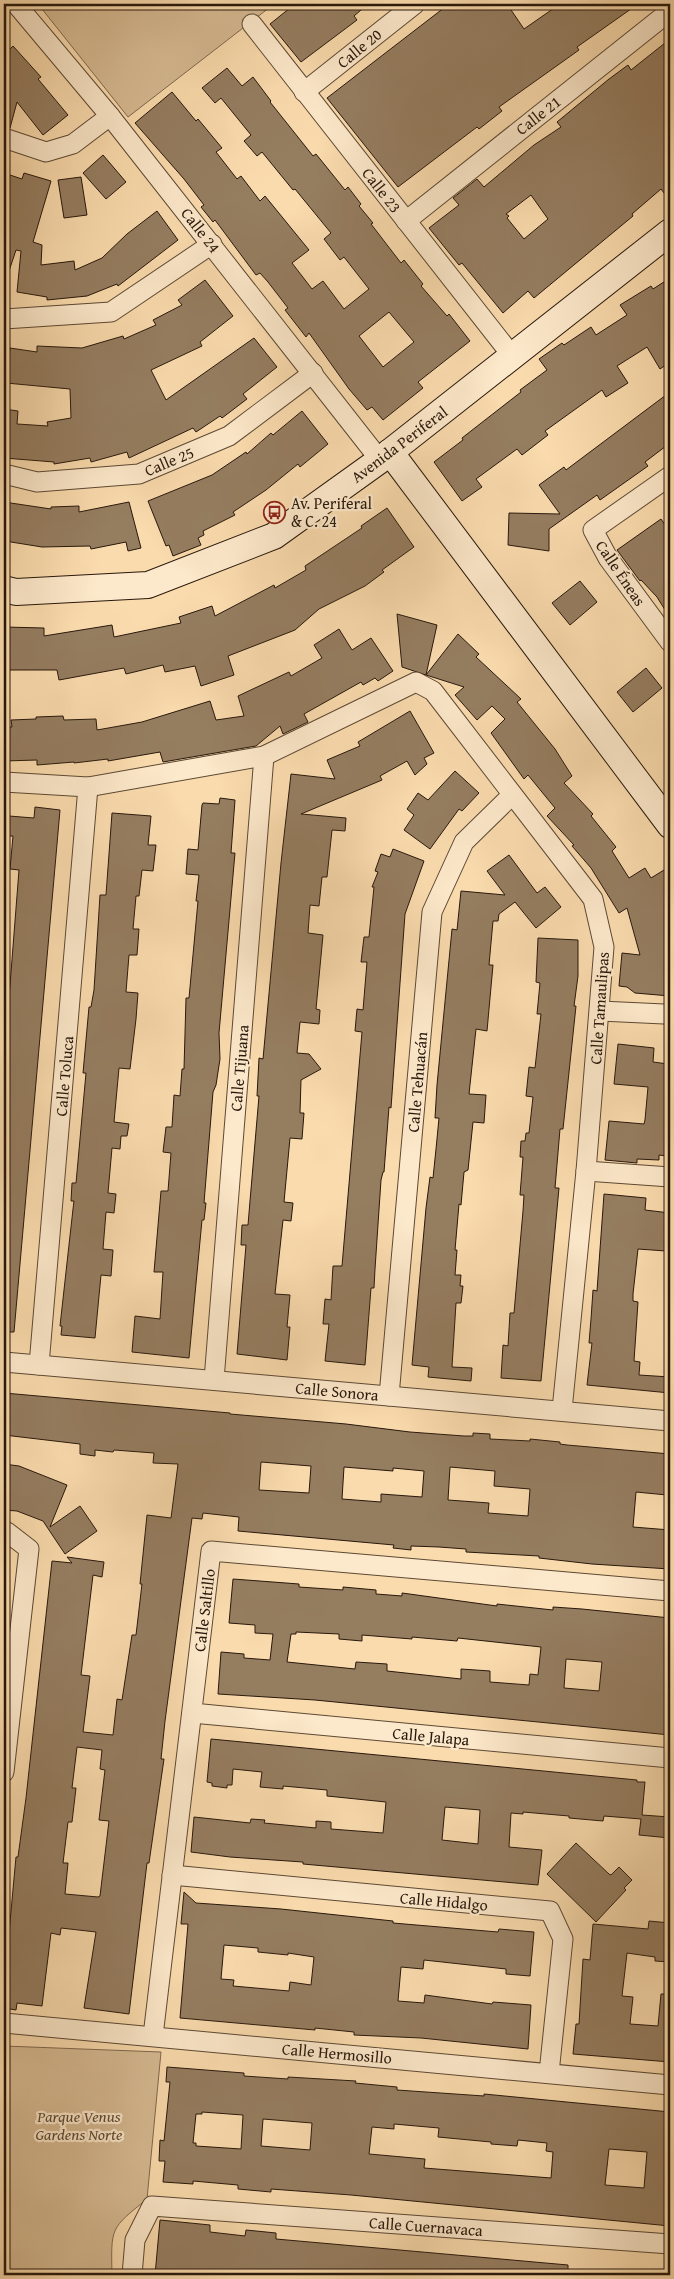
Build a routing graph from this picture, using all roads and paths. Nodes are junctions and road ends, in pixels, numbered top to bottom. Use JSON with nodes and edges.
{"nodes":[{"id":1,"x":16,"y":4,"type":"edge"},
{"id":2,"x":415,"y":4,"type":"edge"},
{"id":3,"x":670,"y":11,"type":"edge"},
{"id":4,"x":252,"y":24,"type":"dead end"},
{"id":5,"x":304,"y":92,"type":"junction"},
{"id":6,"x":110,"y":116,"type":"junction"},
{"id":7,"x":4,"y":138,"type":"edge"},
{"id":8,"x":406,"y":220,"type":"junction"},
{"id":9,"x":670,"y":232,"type":"edge"},
{"id":10,"x":212,"y":244,"type":"junction"},
{"id":11,"x":4,"y":319,"type":"edge"},
{"id":12,"x":512,"y":357,"type":"junction"},
{"id":13,"x":313,"y":373,"type":"junction"},
{"id":14,"x":385,"y":456,"type":"junction"},
{"id":15,"x":4,"y":474,"type":"edge"},
{"id":16,"x":670,"y":476,"type":"edge"},
{"id":17,"x":4,"y":589,"type":"edge"},
{"id":18,"x":670,"y":642,"type":"edge"},
{"id":19,"x":264,"y":756,"type":"junction"},
{"id":20,"x":4,"y":782,"type":"edge"},
{"id":21,"x":88,"y":787,"type":"junction"},
{"id":22,"x":512,"y":795,"type":"junction"},
{"id":23,"x":670,"y":825,"type":"edge"},
{"id":24,"x":600,"y":1011,"type":"junction"},
{"id":25,"x":664,"y":1014,"type":"dead end"},
{"id":26,"x":586,"y":1170,"type":"junction"},
{"id":27,"x":670,"y":1178,"type":"edge"},
{"id":28,"x":4,"y":1362,"type":"edge"},
{"id":29,"x":39,"y":1365,"type":"junction"},
{"id":30,"x":214,"y":1380,"type":"junction"},
{"id":31,"x":389,"y":1396,"type":"junction"},
{"id":32,"x":562,"y":1410,"type":"junction"},
{"id":33,"x":670,"y":1421,"type":"edge"},
{"id":34,"x":4,"y":1532,"type":"edge"},
{"id":35,"x":670,"y":1591,"type":"edge"},
{"id":36,"x":192,"y":1713,"type":"junction"},
{"id":37,"x":670,"y":1758,"type":"edge"},
{"id":38,"x":4,"y":1772,"type":"edge"},
{"id":39,"x":172,"y":1875,"type":"junction"},
{"id":40,"x":4,"y":2023,"type":"edge"},
{"id":41,"x":153,"y":2036,"type":"junction"},
{"id":42,"x":549,"y":2073,"type":"junction"},
{"id":43,"x":670,"y":2085,"type":"edge"},
{"id":44,"x":670,"y":2244,"type":"edge"},
{"id":45,"x":132,"y":2275,"type":"edge"}],
"edges":[{"from":1,"to":6,"type":"street","name":"Calle 24"},
{"from":2,"to":5,"type":"street","name":"Calle 20"},
{"from":3,"to":8,"type":"street","name":"Calle 21"},
{"from":4,"to":5,"type":"street","name":"Calle 23"},
{"from":5,"to":8,"type":"street","name":"Calle 23"},
{"from":6,"to":7,"type":"street"},
{"from":6,"to":10,"type":"street","name":"Calle 24"},
{"from":8,"to":12,"type":"street","name":"Calle 23"},
{"from":9,"to":12,"type":"street","name":"Avenida Periferal"},
{"from":10,"to":11,"type":"street"},
{"from":10,"to":13,"type":"street","name":"Calle 24"},
{"from":12,"to":14,"type":"street","name":"Avenida Periferal"},
{"from":13,"to":14,"type":"street","name":"Calle 24"},
{"from":13,"to":15,"type":"street","name":"Calle 25"},
{"from":14,"to":17,"type":"street","name":"Avenida Periferal"},
{"from":14,"to":23,"type":"street"},
{"from":16,"to":18,"type":"street","name":"Calle Éneas"},
{"from":19,"to":21,"type":"street"},
{"from":19,"to":22,"type":"street","name":"Calle Tamaulipas"},
{"from":19,"to":30,"type":"street","name":"Calle Tijuana"},
{"from":20,"to":21,"type":"street"},
{"from":21,"to":29,"type":"street","name":"Calle Toluca"},
{"from":22,"to":24,"type":"street","name":"Calle Tamaulipas"},
{"from":22,"to":31,"type":"street","name":"Calle Tehuacán"},
{"from":24,"to":25,"type":"street"},
{"from":24,"to":26,"type":"street","name":"Calle Tamaulipas"},
{"from":26,"to":27,"type":"street"},
{"from":26,"to":32,"type":"street","name":"Calle Tamaulipas"},
{"from":28,"to":29,"type":"street","name":"Calle Sonora"},
{"from":29,"to":30,"type":"street","name":"Calle Sonora"},
{"from":30,"to":31,"type":"street","name":"Calle Sonora"},
{"from":31,"to":32,"type":"street","name":"Calle Sonora"},
{"from":32,"to":33,"type":"street","name":"Calle Sonora"},
{"from":34,"to":38,"type":"street"},
{"from":35,"to":36,"type":"street","name":"Calle Saltillo"},
{"from":36,"to":37,"type":"street","name":"Calle Jalapa"},
{"from":36,"to":39,"type":"street","name":"Calle Saltillo"},
{"from":39,"to":41,"type":"street","name":"Calle Saltillo"},
{"from":39,"to":42,"type":"street","name":"Calle Hidalgo"},
{"from":40,"to":41,"type":"street","name":"Calle Hermosillo"},
{"from":41,"to":42,"type":"street","name":"Calle Hermosillo"},
{"from":42,"to":43,"type":"street","name":"Calle Hermosillo"},
{"from":44,"to":45,"type":"street","name":"Calle Cuernavaca"}]}
